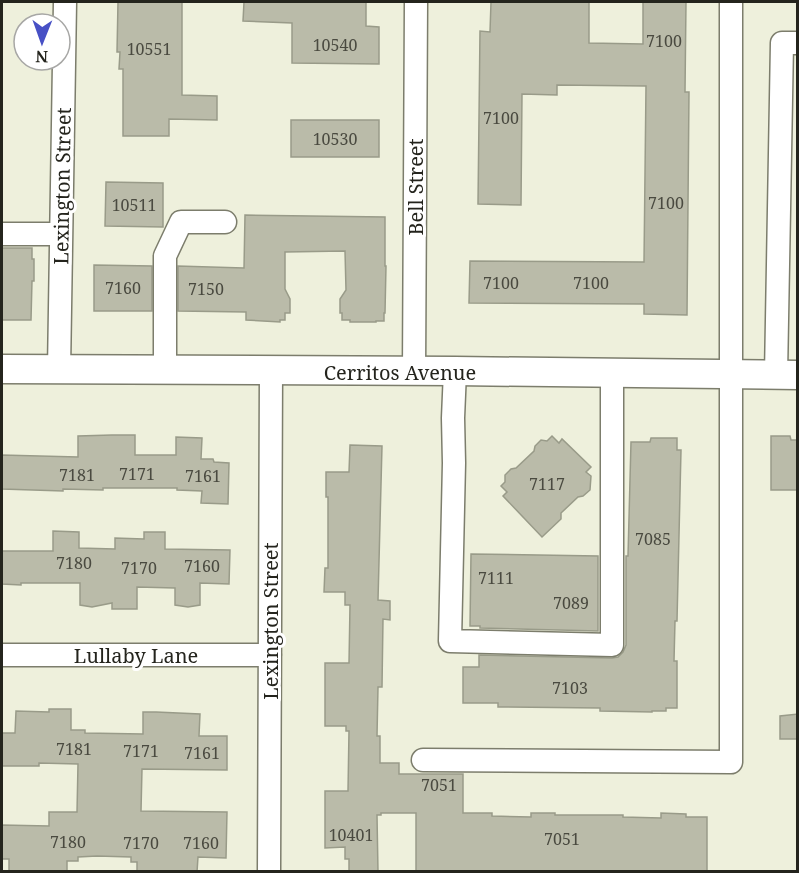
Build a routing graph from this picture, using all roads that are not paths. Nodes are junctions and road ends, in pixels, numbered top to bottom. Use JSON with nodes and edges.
{"nodes":[{"id":1,"x":65,"y":2,"type":"edge"},
{"id":2,"x":416,"y":2,"type":"edge"},
{"id":3,"x":731,"y":2,"type":"edge"},
{"id":4,"x":798,"y":43,"type":"edge"},
{"id":5,"x":225,"y":222,"type":"dead end"},
{"id":6,"x":2,"y":234,"type":"edge"},
{"id":7,"x":61,"y":234,"type":"junction"},
{"id":8,"x":788,"y":246,"type":"edge"},
{"id":9,"x":2,"y":369,"type":"edge"},
{"id":10,"x":59,"y":370,"type":"junction"},
{"id":11,"x":165,"y":370,"type":"junction"},
{"id":12,"x":271,"y":371,"type":"junction"},
{"id":13,"x":455,"y":371,"type":"junction"},
{"id":14,"x":414,"y":372,"type":"junction"},
{"id":15,"x":612,"y":374,"type":"junction"},
{"id":16,"x":730,"y":375,"type":"junction"},
{"id":17,"x":787,"y":375,"type":"edge"},
{"id":18,"x":2,"y":655,"type":"edge"},
{"id":19,"x":270,"y":655,"type":"junction"},
{"id":20,"x":423,"y":760,"type":"dead end"},
{"id":21,"x":269,"y":872,"type":"edge"}],
"edges":[{"from":1,"to":7,"type":"street","name":"Lexington Street"},
{"from":2,"to":14,"type":"street","name":"Bell Street"},
{"from":3,"to":16,"type":"street"},
{"from":4,"to":8,"type":"street"},
{"from":5,"to":11,"type":"street"},
{"from":6,"to":7,"type":"street"},
{"from":7,"to":10,"type":"street","name":"Lexington Street"},
{"from":8,"to":17,"type":"street"},
{"from":9,"to":10,"type":"main road","name":"Cerritos Avenue"},
{"from":10,"to":11,"type":"main road","name":"Cerritos Avenue"},
{"from":11,"to":12,"type":"main road","name":"Cerritos Avenue"},
{"from":12,"to":14,"type":"main road","name":"Cerritos Avenue"},
{"from":12,"to":19,"type":"street","name":"Lexington Street"},
{"from":13,"to":14,"type":"main road","name":"Cerritos Avenue"},
{"from":13,"to":15,"type":"main road","name":"Cerritos Avenue"},
{"from":13,"to":15,"type":"street"},
{"from":15,"to":16,"type":"main road","name":"Cerritos Avenue"},
{"from":16,"to":17,"type":"main road","name":"Cerritos Avenue"},
{"from":16,"to":20,"type":"street"},
{"from":18,"to":19,"type":"street","name":"Lullaby Lane"},
{"from":19,"to":21,"type":"street","name":"Lexington Street"}]}
